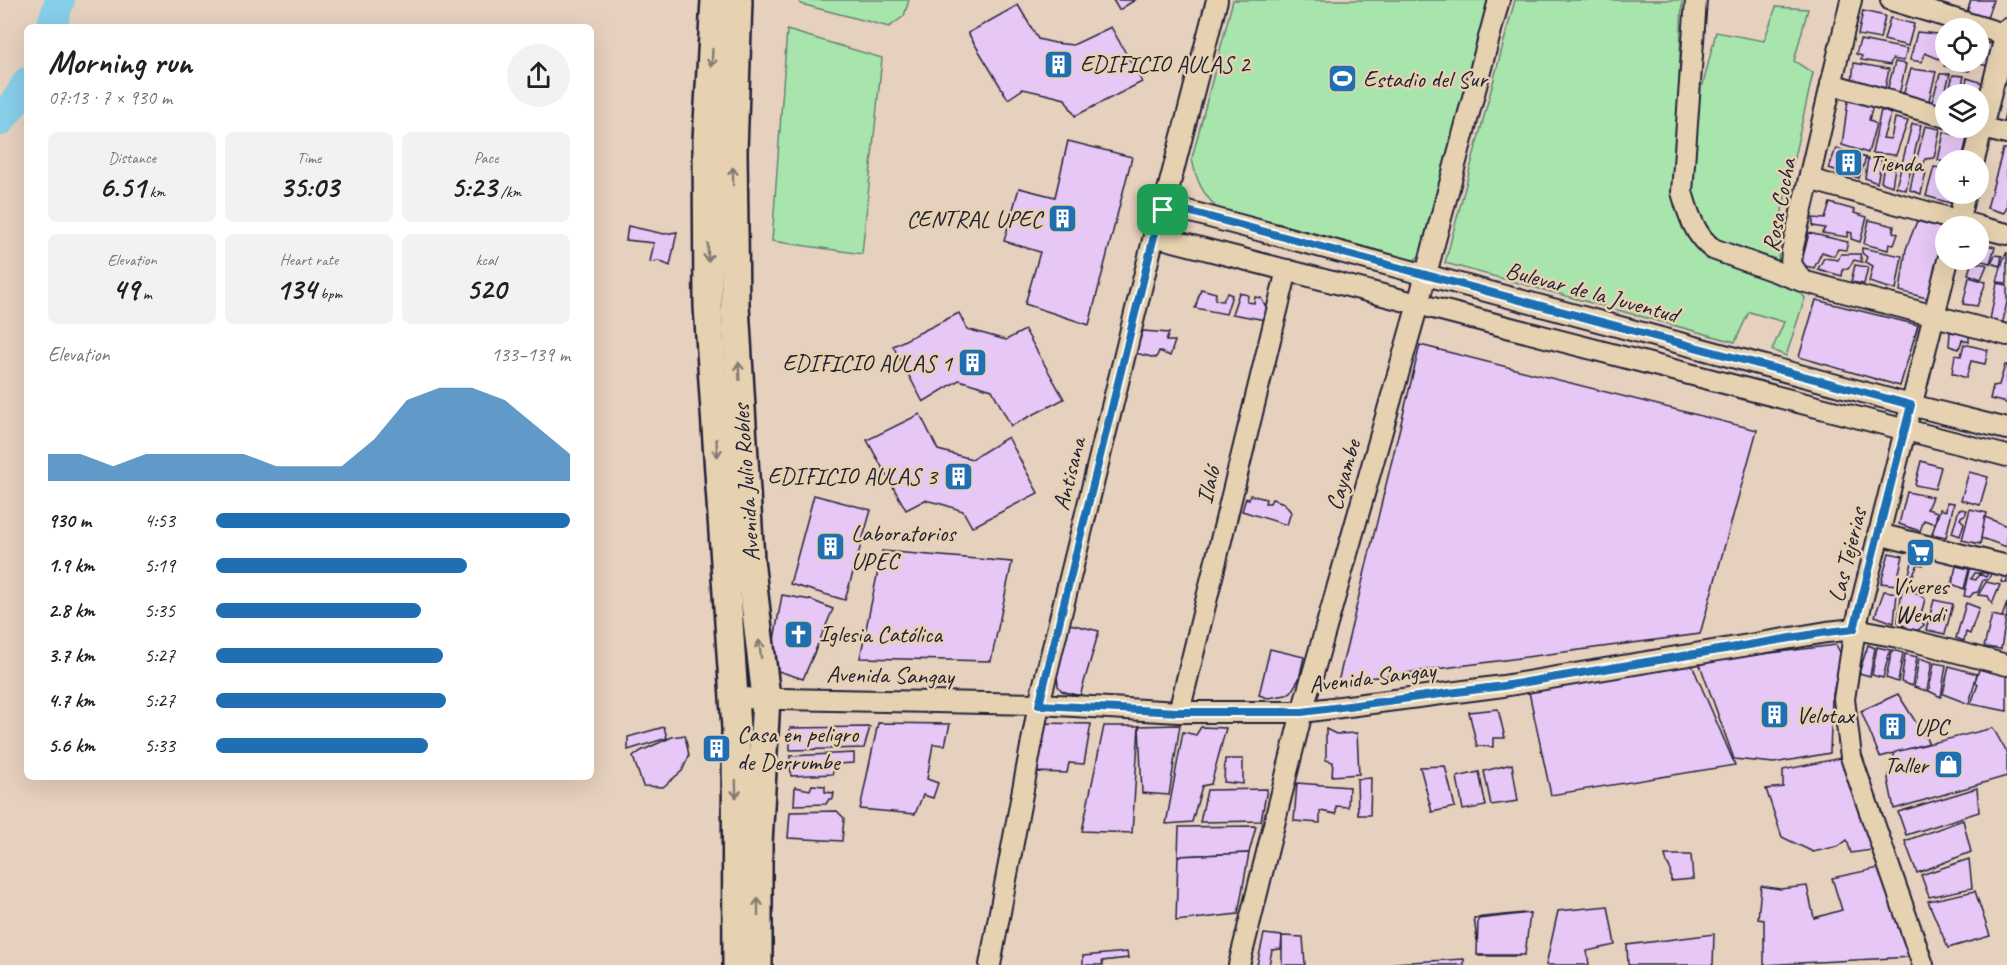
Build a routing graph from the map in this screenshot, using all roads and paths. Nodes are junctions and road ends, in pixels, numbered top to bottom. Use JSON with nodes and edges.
{"nodes":[{"id":1,"x":715,"y":0,"type":"edge"},
{"id":2,"x":738,"y":0,"type":"edge"},
{"id":3,"x":1217,"y":0,"type":"edge"},
{"id":4,"x":1499,"y":0,"type":"edge"},
{"id":5,"x":1696,"y":0,"type":"edge"},
{"id":6,"x":1851,"y":0,"type":"edge"},
{"id":7,"x":1891,"y":0,"type":"edge"},
{"id":8,"x":2006,"y":33,"type":"edge"},
{"id":9,"x":1831,"y":84,"type":"junction"},
{"id":10,"x":1989,"y":94,"type":"edge"},
{"id":11,"x":1935,"y":114,"type":"edge"},
{"id":12,"x":1989,"y":129,"type":"edge"},
{"id":13,"x":2007,"y":134,"type":"edge"},
{"id":14,"x":1809,"y":179,"type":"junction"},
{"id":15,"x":1165,"y":205,"type":"junction"},
{"id":16,"x":1935,"y":217,"type":"edge"},
{"id":17,"x":1989,"y":230,"type":"edge"},
{"id":18,"x":2007,"y":234,"type":"edge"},
{"id":19,"x":1154,"y":236,"type":"junction"},
{"id":20,"x":1287,"y":270,"type":"junction"},
{"id":21,"x":1945,"y":270,"type":"edge"},
{"id":22,"x":1425,"y":273,"type":"junction"},
{"id":23,"x":1802,"y":280,"type":"junction"},
{"id":24,"x":1418,"y":304,"type":"junction"},
{"id":25,"x":1934,"y":315,"type":"junction"},
{"id":26,"x":2007,"y":335,"type":"edge"},
{"id":27,"x":1911,"y":405,"type":"junction"},
{"id":28,"x":2007,"y":429,"type":"edge"},
{"id":29,"x":1905,"y":430,"type":"junction"},
{"id":30,"x":2007,"y":456,"type":"edge"},
{"id":31,"x":1878,"y":534,"type":"junction"},
{"id":32,"x":2007,"y":566,"type":"edge"},
{"id":33,"x":1854,"y":629,"type":"junction"},
{"id":34,"x":2007,"y":665,"type":"edge"},
{"id":35,"x":734,"y":698,"type":"junction"},
{"id":36,"x":766,"y":698,"type":"junction"},
{"id":37,"x":1039,"y":705,"type":"junction"},
{"id":38,"x":1179,"y":712,"type":"junction"},
{"id":39,"x":1302,"y":712,"type":"junction"},
{"id":40,"x":737,"y":965,"type":"edge"},
{"id":41,"x":758,"y":965,"type":"edge"},
{"id":42,"x":990,"y":965,"type":"edge"},
{"id":43,"x":1239,"y":965,"type":"edge"},
{"id":44,"x":1923,"y":965,"type":"edge"}],
"edges":[{"from":1,"to":35,"type":"main road","name":"Avenida Julio Robles","one_way":true},
{"from":36,"to":2,"type":"main road","name":"Avenida Julio Robles","one_way":true},
{"from":3,"to":15,"type":"street","name":"Antisana"},
{"from":4,"to":22,"type":"street","name":"Cayambe"},
{"from":5,"to":23,"type":"street"},
{"from":6,"to":9,"type":"street","name":"Rosa Cocha"},
{"from":7,"to":8,"type":"street"},
{"from":8,"to":10,"type":"street"},
{"from":9,"to":11,"type":"street"},
{"from":9,"to":14,"type":"street","name":"Rosa Cocha"},
{"from":12,"to":13,"type":"street"},
{"from":14,"to":16,"type":"street"},
{"from":14,"to":23,"type":"street","name":"Rosa Cocha"},
{"from":15,"to":19,"type":"street","name":"Antisana"},
{"from":15,"to":22,"type":"street","name":"Bulevar de la Juventud"},
{"from":17,"to":18,"type":"street"},
{"from":19,"to":20,"type":"street"},
{"from":19,"to":37,"type":"street","name":"Antisana"},
{"from":20,"to":24,"type":"street"},
{"from":20,"to":38,"type":"street","name":"Ilaló"},
{"from":21,"to":25,"type":"street","name":"Las Tejerias"},
{"from":22,"to":24,"type":"street","name":"Cayambe"},
{"from":22,"to":27,"type":"street","name":"Bulevar de la Juventud"},
{"from":23,"to":25,"type":"street","name":"Rosa Cocha"},
{"from":24,"to":29,"type":"street"},
{"from":24,"to":39,"type":"street","name":"Cayambe"},
{"from":25,"to":26,"type":"street","name":"Rosa Cocha"},
{"from":25,"to":27,"type":"street","name":"Las Tejerias"},
{"from":27,"to":28,"type":"street","name":"Bulevar de la Juventud"},
{"from":27,"to":29,"type":"street","name":"Las Tejerias"},
{"from":29,"to":30,"type":"street"},
{"from":29,"to":31,"type":"street","name":"Las Tejerias"},
{"from":31,"to":32,"type":"street"},
{"from":31,"to":33,"type":"street","name":"Las Tejerias"},
{"from":33,"to":34,"type":"street","name":"Avenida Sangay"},
{"from":33,"to":39,"type":"street","name":"Avenida Sangay"},
{"from":33,"to":44,"type":"street","name":"Las Tejerias"},
{"from":35,"to":36,"type":"street","name":"Avenida Sangay"},
{"from":35,"to":40,"type":"main road","name":"Avenida Julio Robles","one_way":true},
{"from":36,"to":37,"type":"street","name":"Avenida Sangay"},
{"from":41,"to":36,"type":"main road","name":"Avenida Julio Robles","one_way":true},
{"from":37,"to":38,"type":"street","name":"Avenida Sangay"},
{"from":37,"to":42,"type":"street","name":"Antisana"},
{"from":38,"to":39,"type":"street","name":"Avenida Sangay"},
{"from":39,"to":43,"type":"street","name":"Cayambe"}]}
